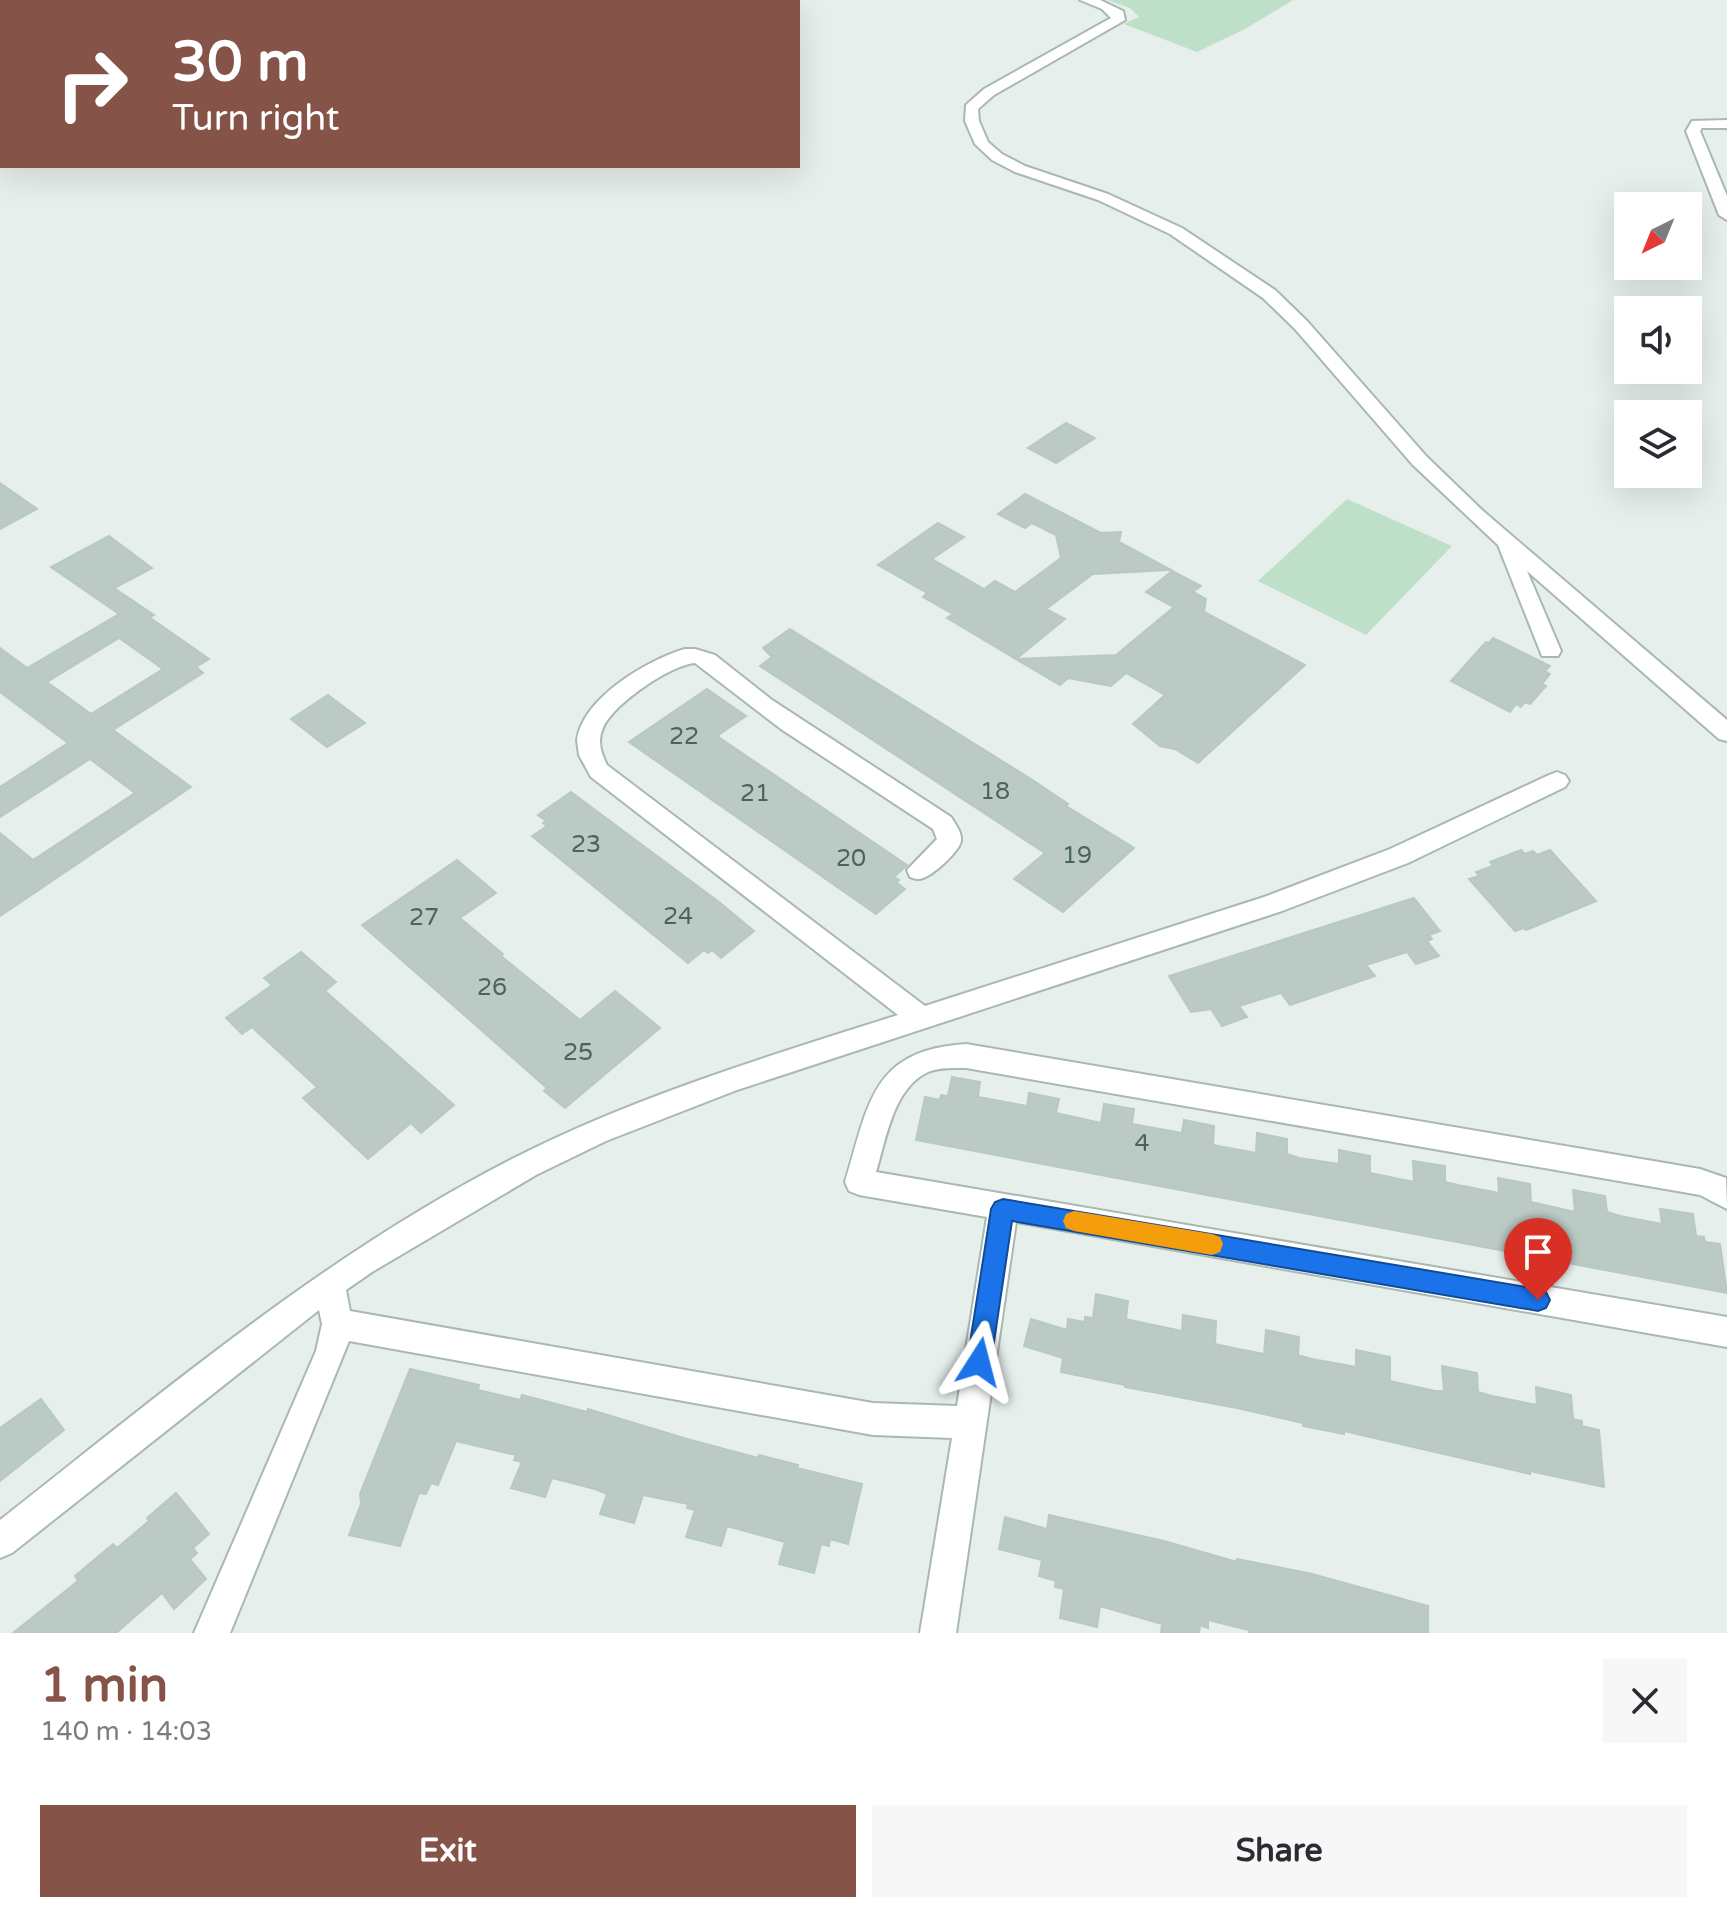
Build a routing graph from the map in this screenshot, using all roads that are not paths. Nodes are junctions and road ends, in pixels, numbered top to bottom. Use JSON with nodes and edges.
{"nodes":[{"id":1,"x":1086,"y":0,"type":"edge"},
{"id":2,"x":1727,"y":124,"type":"edge"},
{"id":3,"x":1727,"y":215,"type":"edge"},
{"id":4,"x":1505,"y":540,"type":"junction"},
{"id":5,"x":1550,"y":651,"type":"dead end"},
{"id":6,"x":1727,"y":733,"type":"edge"},
{"id":7,"x":1557,"y":781,"type":"dead end"},
{"id":8,"x":919,"y":870,"type":"dead end"},
{"id":9,"x":921,"y":1018,"type":"junction"},
{"id":10,"x":1727,"y":1196,"type":"edge"},
{"id":11,"x":1003,"y":1209,"type":"junction"},
{"id":12,"x":330,"y":1284,"type":"junction"},
{"id":13,"x":337,"y":1324,"type":"junction"},
{"id":14,"x":1727,"y":1332,"type":"edge"},
{"id":15,"x":970,"y":1423,"type":"junction"},
{"id":16,"x":0,"y":1541,"type":"edge"},
{"id":17,"x":212,"y":1633,"type":"edge"},
{"id":18,"x":938,"y":1633,"type":"edge"}],
"edges":[{"from":1,"to":4,"type":"street"},
{"from":2,"to":3,"type":"street"},
{"from":4,"to":5,"type":"street"},
{"from":4,"to":6,"type":"street"},
{"from":7,"to":9,"type":"street"},
{"from":8,"to":9,"type":"street"},
{"from":9,"to":12,"type":"street"},
{"from":10,"to":11,"type":"street"},
{"from":11,"to":14,"type":"street"},
{"from":11,"to":15,"type":"street"},
{"from":12,"to":13,"type":"street"},
{"from":12,"to":16,"type":"street"},
{"from":13,"to":15,"type":"street"},
{"from":13,"to":17,"type":"street"},
{"from":15,"to":18,"type":"street"}]}
